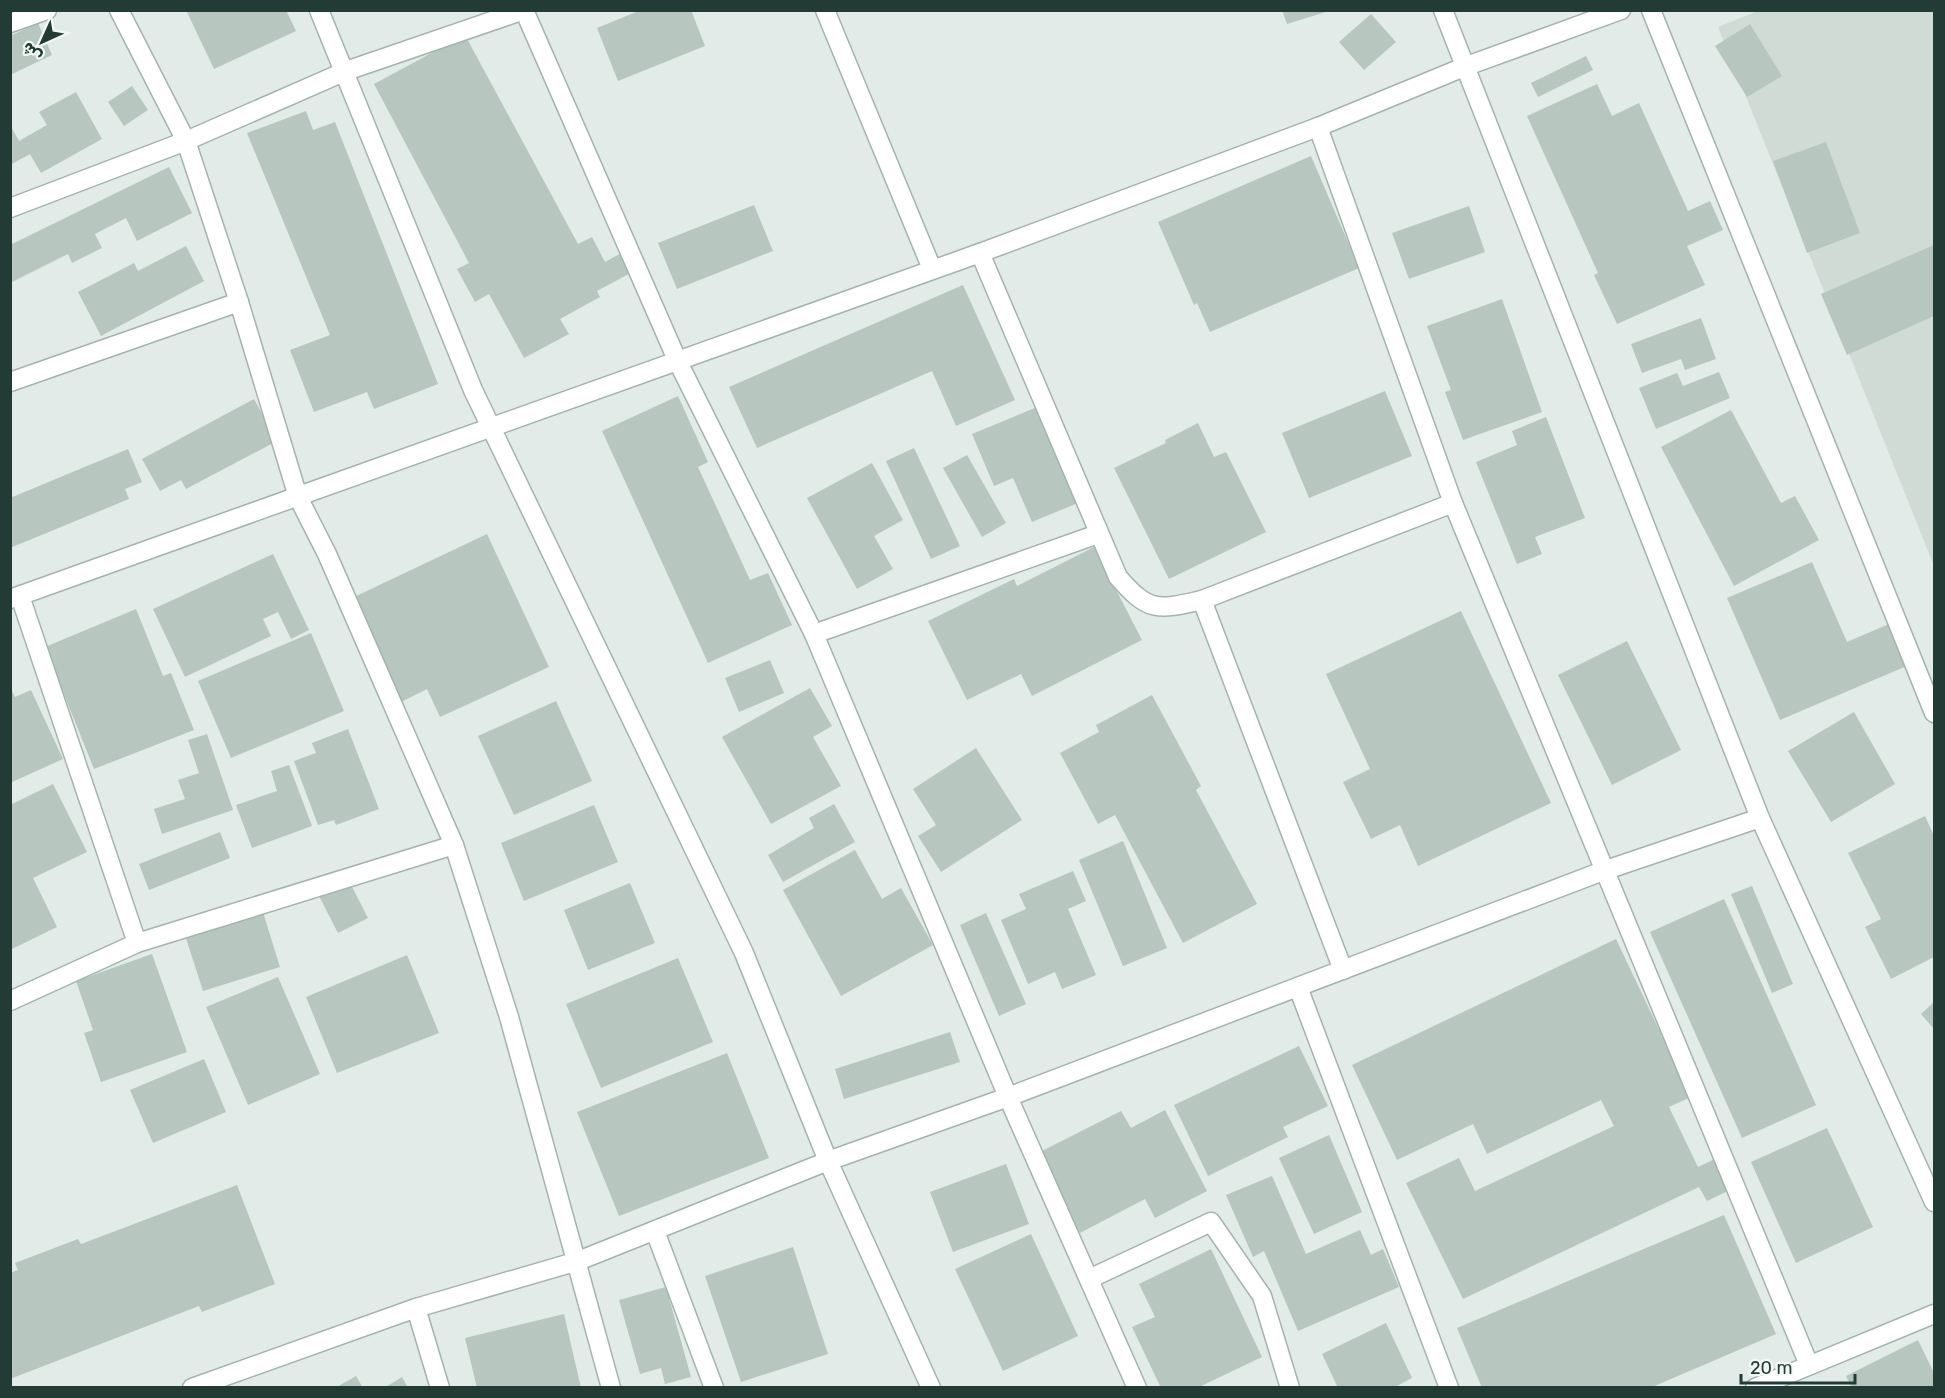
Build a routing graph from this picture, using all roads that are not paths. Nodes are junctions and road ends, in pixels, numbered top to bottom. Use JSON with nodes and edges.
{"nodes":[{"id":1,"x":47,"y":10,"type":"edge"},
{"id":2,"x":119,"y":10,"type":"edge"},
{"id":3,"x":319,"y":10,"type":"edge"},
{"id":4,"x":524,"y":10,"type":"edge"},
{"id":5,"x":825,"y":10,"type":"edge"},
{"id":6,"x":1443,"y":10,"type":"edge"},
{"id":7,"x":1621,"y":10,"type":"edge"},
{"id":8,"x":1651,"y":10,"type":"edge"},
{"id":9,"x":10,"y":23,"type":"edge"},
{"id":10,"x":1464,"y":67,"type":"junction"},
{"id":11,"x":346,"y":71,"type":"junction"},
{"id":12,"x":1318,"y":127,"type":"junction"},
{"id":13,"x":186,"y":141,"type":"junction"},
{"id":14,"x":10,"y":208,"type":"edge"},
{"id":15,"x":980,"y":253,"type":"junction"},
{"id":16,"x":932,"y":269,"type":"junction"},
{"id":17,"x":239,"y":302,"type":"junction"},
{"id":18,"x":678,"y":362,"type":"junction"},
{"id":19,"x":10,"y":382,"type":"edge"},
{"id":20,"x":491,"y":428,"type":"junction"},
{"id":21,"x":298,"y":497,"type":"junction"},
{"id":22,"x":1453,"y":503,"type":"junction"},
{"id":23,"x":1098,"y":534,"type":"junction"},
{"id":24,"x":15,"y":597,"type":"edge"},
{"id":25,"x":1202,"y":600,"type":"junction"},
{"id":26,"x":814,"y":634,"type":"junction"},
{"id":27,"x":1935,"y":713,"type":"edge"},
{"id":28,"x":1760,"y":818,"type":"junction"},
{"id":29,"x":454,"y":845,"type":"junction"},
{"id":30,"x":1603,"y":871,"type":"junction"},
{"id":31,"x":137,"y":943,"type":"junction"},
{"id":32,"x":1342,"y":970,"type":"junction"},
{"id":33,"x":1298,"y":987,"type":"junction"},
{"id":34,"x":10,"y":1001,"type":"edge"},
{"id":35,"x":1008,"y":1097,"type":"junction"},
{"id":36,"x":828,"y":1161,"type":"junction"},
{"id":37,"x":1935,"y":1202,"type":"edge"},
{"id":38,"x":655,"y":1231,"type":"junction"},
{"id":39,"x":578,"y":1261,"type":"junction"},
{"id":40,"x":1089,"y":1279,"type":"junction"},
{"id":41,"x":416,"y":1308,"type":"junction"},
{"id":42,"x":1935,"y":1314,"type":"edge"},
{"id":43,"x":1809,"y":1365,"type":"junction"},
{"id":44,"x":192,"y":1388,"type":"edge"},
{"id":45,"x":440,"y":1388,"type":"edge"},
{"id":46,"x":611,"y":1388,"type":"edge"},
{"id":47,"x":714,"y":1388,"type":"edge"},
{"id":48,"x":931,"y":1388,"type":"edge"},
{"id":49,"x":1137,"y":1388,"type":"edge"},
{"id":50,"x":1290,"y":1388,"type":"edge"},
{"id":51,"x":1449,"y":1388,"type":"edge"},
{"id":52,"x":1755,"y":1388,"type":"edge"}],
"edges":[{"from":1,"to":9,"type":"street"},
{"from":2,"to":13,"type":"street"},
{"from":3,"to":11,"type":"street"},
{"from":4,"to":11,"type":"street"},
{"from":4,"to":18,"type":"street"},
{"from":5,"to":16,"type":"street"},
{"from":6,"to":10,"type":"street"},
{"from":7,"to":10,"type":"street"},
{"from":8,"to":27,"type":"street"},
{"from":10,"to":12,"type":"street"},
{"from":10,"to":28,"type":"street"},
{"from":11,"to":13,"type":"street"},
{"from":11,"to":20,"type":"street"},
{"from":12,"to":15,"type":"street"},
{"from":12,"to":22,"type":"street"},
{"from":13,"to":14,"type":"street"},
{"from":13,"to":17,"type":"street"},
{"from":15,"to":16,"type":"street"},
{"from":15,"to":23,"type":"street"},
{"from":16,"to":18,"type":"street"},
{"from":17,"to":19,"type":"street"},
{"from":17,"to":21,"type":"street"},
{"from":18,"to":20,"type":"street"},
{"from":18,"to":26,"type":"street"},
{"from":20,"to":21,"type":"street"},
{"from":20,"to":36,"type":"street"},
{"from":21,"to":24,"type":"street"},
{"from":21,"to":29,"type":"street"},
{"from":22,"to":25,"type":"street"},
{"from":22,"to":30,"type":"street"},
{"from":23,"to":25,"type":"street"},
{"from":23,"to":26,"type":"street"},
{"from":24,"to":31,"type":"street"},
{"from":25,"to":32,"type":"street"},
{"from":26,"to":35,"type":"street"},
{"from":28,"to":30,"type":"street"},
{"from":28,"to":37,"type":"street"},
{"from":29,"to":31,"type":"street"},
{"from":29,"to":39,"type":"street"},
{"from":30,"to":32,"type":"street"},
{"from":30,"to":43,"type":"street"},
{"from":31,"to":34,"type":"street"},
{"from":32,"to":33,"type":"street"},
{"from":33,"to":35,"type":"street"},
{"from":33,"to":51,"type":"street"},
{"from":35,"to":36,"type":"street"},
{"from":35,"to":40,"type":"street"},
{"from":36,"to":38,"type":"street"},
{"from":36,"to":48,"type":"street"},
{"from":38,"to":39,"type":"street"},
{"from":38,"to":47,"type":"street"},
{"from":39,"to":41,"type":"street"},
{"from":39,"to":46,"type":"street"},
{"from":40,"to":49,"type":"street"},
{"from":40,"to":50,"type":"street"},
{"from":41,"to":44,"type":"street"},
{"from":41,"to":45,"type":"street"},
{"from":42,"to":43,"type":"street"},
{"from":43,"to":52,"type":"street"}]}
